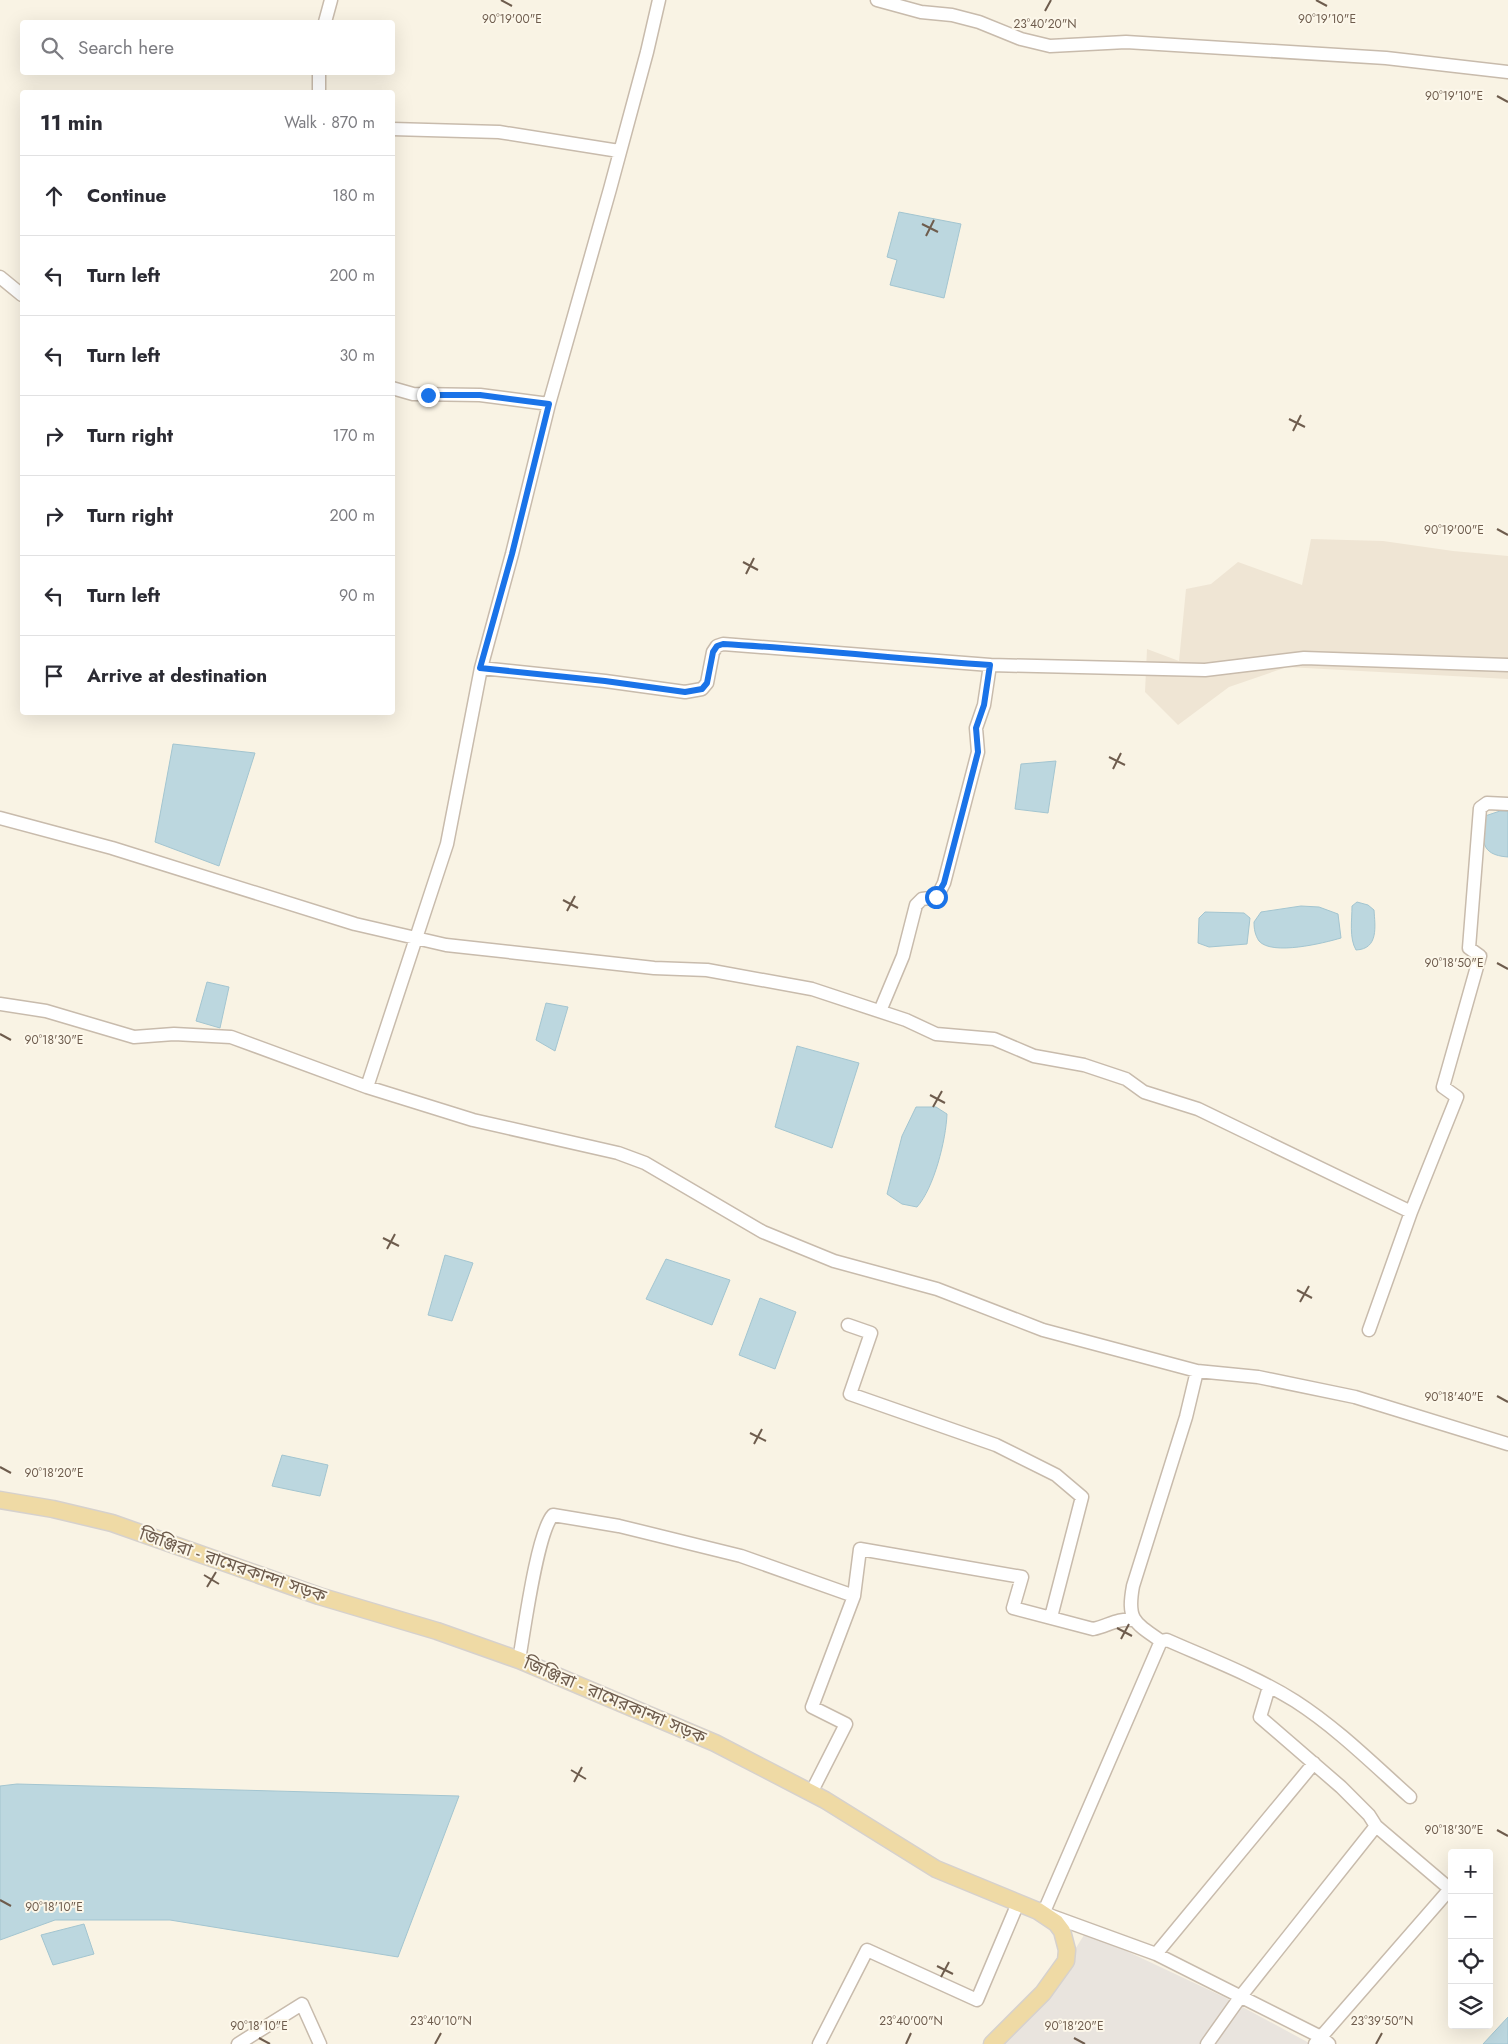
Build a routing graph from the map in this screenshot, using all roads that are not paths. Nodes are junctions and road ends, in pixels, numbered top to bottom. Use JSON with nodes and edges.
{"nodes":[{"id":1,"x":330,"y":0,"type":"edge"},
{"id":2,"x":659,"y":0,"type":"edge"},
{"id":3,"x":877,"y":0,"type":"edge"},
{"id":4,"x":325,"y":20,"type":"edge"},
{"id":5,"x":1508,"y":72,"type":"edge"},
{"id":6,"x":319,"y":75,"type":"edge"},
{"id":7,"x":319,"y":90,"type":"edge"},
{"id":8,"x":395,"y":130,"type":"edge"},
{"id":9,"x":619,"y":151,"type":"junction"},
{"id":10,"x":0,"y":277,"type":"edge"},
{"id":11,"x":20,"y":293,"type":"edge"},
{"id":12,"x":395,"y":389,"type":"edge"},
{"id":13,"x":549,"y":404,"type":"junction"},
{"id":14,"x":990,"y":665,"type":"junction"},
{"id":15,"x":1508,"y":665,"type":"edge"},
{"id":16,"x":480,"y":668,"type":"junction"},
{"id":17,"x":1508,"y":804,"type":"edge"},
{"id":18,"x":0,"y":818,"type":"edge"},
{"id":19,"x":0,"y":1004,"type":"edge"},
{"id":20,"x":880,"y":1011,"type":"junction"},
{"id":21,"x":367,"y":1087,"type":"junction"},
{"id":22,"x":1411,"y":1212,"type":"junction"},
{"id":23,"x":848,"y":1325,"type":"dead end"},
{"id":24,"x":1369,"y":1330,"type":"dead end"},
{"id":25,"x":1197,"y":1371,"type":"junction"},
{"id":26,"x":1508,"y":1444,"type":"edge"},
{"id":27,"x":0,"y":1500,"type":"edge"},
{"id":28,"x":854,"y":1596,"type":"junction"},
{"id":29,"x":1052,"y":1616,"type":"junction"},
{"id":30,"x":1133,"y":1620,"type":"junction"},
{"id":31,"x":1160,"y":1640,"type":"junction"},
{"id":32,"x":519,"y":1660,"type":"junction"},
{"id":33,"x":1269,"y":1687,"type":"junction"},
{"id":34,"x":1314,"y":1763,"type":"junction"},
{"id":35,"x":811,"y":1793,"type":"junction"},
{"id":36,"x":1410,"y":1797,"type":"dead end"},
{"id":37,"x":1376,"y":1826,"type":"junction"},
{"id":38,"x":1018,"y":1903,"type":"junction"},
{"id":39,"x":1038,"y":1911,"type":"junction"},
{"id":40,"x":1156,"y":1954,"type":"junction"},
{"id":41,"x":1241,"y":1996,"type":"junction"},
{"id":42,"x":1322,"y":2042,"type":"edge"},
{"id":43,"x":238,"y":2044,"type":"edge"},
{"id":44,"x":320,"y":2044,"type":"edge"},
{"id":45,"x":819,"y":2044,"type":"edge"},
{"id":46,"x":992,"y":2044,"type":"edge"},
{"id":47,"x":1207,"y":2044,"type":"edge"}],
"edges":[{"from":1,"to":4,"type":"street"},
{"from":2,"to":9,"type":"street"},
{"from":3,"to":5,"type":"street"},
{"from":6,"to":7,"type":"street"},
{"from":8,"to":9,"type":"street"},
{"from":9,"to":13,"type":"street"},
{"from":10,"to":11,"type":"street"},
{"from":12,"to":13,"type":"street"},
{"from":13,"to":16,"type":"street"},
{"from":14,"to":15,"type":"street"},
{"from":14,"to":16,"type":"street"},
{"from":14,"to":20,"type":"street"},
{"from":16,"to":21,"type":"street"},
{"from":17,"to":22,"type":"street"},
{"from":18,"to":20,"type":"street"},
{"from":19,"to":21,"type":"street"},
{"from":20,"to":22,"type":"street"},
{"from":21,"to":25,"type":"street"},
{"from":22,"to":24,"type":"street"},
{"from":23,"to":29,"type":"street"},
{"from":25,"to":26,"type":"street"},
{"from":25,"to":30,"type":"street"},
{"from":27,"to":32,"type":"main road","name":"জিঞ্জিরা - রামেরকান্দা সড়ক"},
{"from":28,"to":29,"type":"street"},
{"from":28,"to":32,"type":"street"},
{"from":28,"to":35,"type":"street"},
{"from":29,"to":30,"type":"street"},
{"from":30,"to":31,"type":"street"},
{"from":31,"to":33,"type":"street"},
{"from":31,"to":39,"type":"street"},
{"from":32,"to":35,"type":"main road","name":"জিঞ্জিরা - রামেরকান্দা সড়ক"},
{"from":33,"to":34,"type":"street"},
{"from":33,"to":36,"type":"street"},
{"from":34,"to":37,"type":"street"},
{"from":34,"to":40,"type":"street"},
{"from":35,"to":38,"type":"main road","name":"জিঞ্জিরা - রামেরকান্দা সড়ক"},
{"from":37,"to":41,"type":"street"},
{"from":37,"to":42,"type":"street"},
{"from":38,"to":39,"type":"main road","name":"জিঞ্জিরা - রামেরকান্দা সড়ক"},
{"from":38,"to":45,"type":"street"},
{"from":39,"to":40,"type":"street"},
{"from":39,"to":46,"type":"main road","name":"জিঞ্জিরা - রামেরকান্দা সড়ক"},
{"from":40,"to":41,"type":"street"},
{"from":41,"to":42,"type":"street"},
{"from":41,"to":47,"type":"street"},
{"from":43,"to":44,"type":"street"}]}
